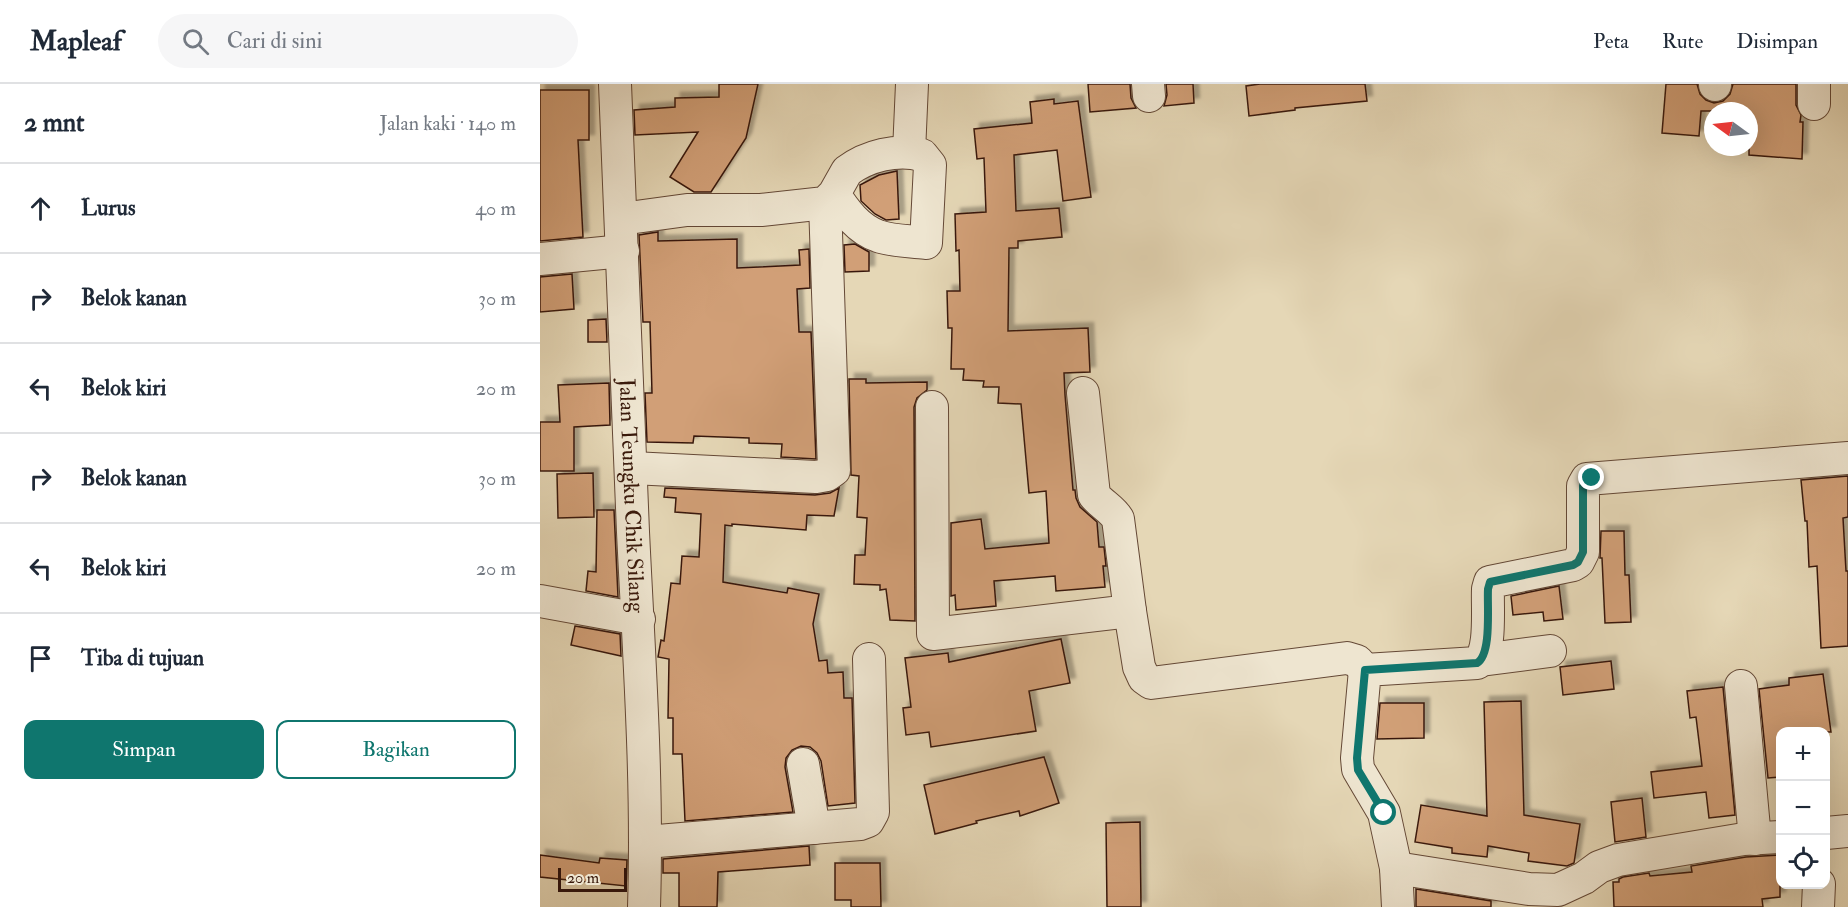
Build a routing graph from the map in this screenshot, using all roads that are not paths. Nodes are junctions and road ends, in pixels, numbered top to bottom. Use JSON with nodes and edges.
{"nodes":[{"id":1,"x":615,"y":84,"type":"edge"},
{"id":2,"x":912,"y":84,"type":"edge"},
{"id":3,"x":909,"y":152,"type":"junction"},
{"id":4,"x":830,"y":199,"type":"junction"},
{"id":5,"x":621,"y":219,"type":"junction"},
{"id":6,"x":623,"y":251,"type":"junction"},
{"id":7,"x":540,"y":259,"type":"edge"},
{"id":8,"x":1083,"y":393,"type":"dead end"},
{"id":9,"x":932,"y":407,"type":"dead end"},
{"id":10,"x":1848,"y":458,"type":"edge"},
{"id":11,"x":632,"y":468,"type":"junction"},
{"id":12,"x":540,"y":601,"type":"edge"},
{"id":13,"x":1130,"y":611,"type":"junction"},
{"id":14,"x":639,"y":619,"type":"junction"},
{"id":15,"x":1550,"y":651,"type":"dead end"},
{"id":16,"x":868,"y":658,"type":"dead end"},
{"id":17,"x":1481,"y":660,"type":"junction"},
{"id":18,"x":1365,"y":670,"type":"junction"},
{"id":19,"x":1741,"y":686,"type":"dead end"},
{"id":20,"x":803,"y":764,"type":"dead end"},
{"id":21,"x":814,"y":828,"type":"junction"},
{"id":22,"x":1848,"y":831,"type":"edge"},
{"id":23,"x":1830,"y":833,"type":"edge"},
{"id":24,"x":1768,"y":838,"type":"edge"},
{"id":25,"x":646,"y":842,"type":"junction"},
{"id":26,"x":1396,"y":868,"type":"junction"},
{"id":27,"x":1819,"y":889,"type":"edge"},
{"id":28,"x":644,"y":907,"type":"edge"},
{"id":29,"x":1398,"y":907,"type":"edge"},
{"id":30,"x":1818,"y":907,"type":"edge"}],
"edges":[{"from":1,"to":5,"type":"street","name":"Jalan Teungku Chik Silang"},
{"from":2,"to":3,"type":"street"},
{"from":3,"to":4,"type":"street"},
{"from":3,"to":4,"type":"street"},
{"from":4,"to":5,"type":"street"},
{"from":4,"to":11,"type":"street"},
{"from":5,"to":6,"type":"street","name":"Jalan Teungku Chik Silang"},
{"from":6,"to":7,"type":"street"},
{"from":6,"to":11,"type":"street","name":"Jalan Teungku Chik Silang"},
{"from":8,"to":13,"type":"street"},
{"from":9,"to":13,"type":"street"},
{"from":10,"to":17,"type":"street"},
{"from":11,"to":14,"type":"street","name":"Jalan Teungku Chik Silang"},
{"from":12,"to":14,"type":"street"},
{"from":13,"to":18,"type":"street"},
{"from":14,"to":25,"type":"street","name":"Jalan Teungku Chik Silang"},
{"from":15,"to":17,"type":"street"},
{"from":16,"to":21,"type":"street"},
{"from":17,"to":18,"type":"street"},
{"from":18,"to":26,"type":"street"},
{"from":19,"to":24,"type":"street"},
{"from":20,"to":21,"type":"street"},
{"from":21,"to":25,"type":"street"},
{"from":22,"to":23,"type":"street"},
{"from":24,"to":26,"type":"street"},
{"from":25,"to":28,"type":"street","name":"Jalan Teungku Chik Silang"},
{"from":26,"to":29,"type":"street"},
{"from":27,"to":30,"type":"street"}]}
